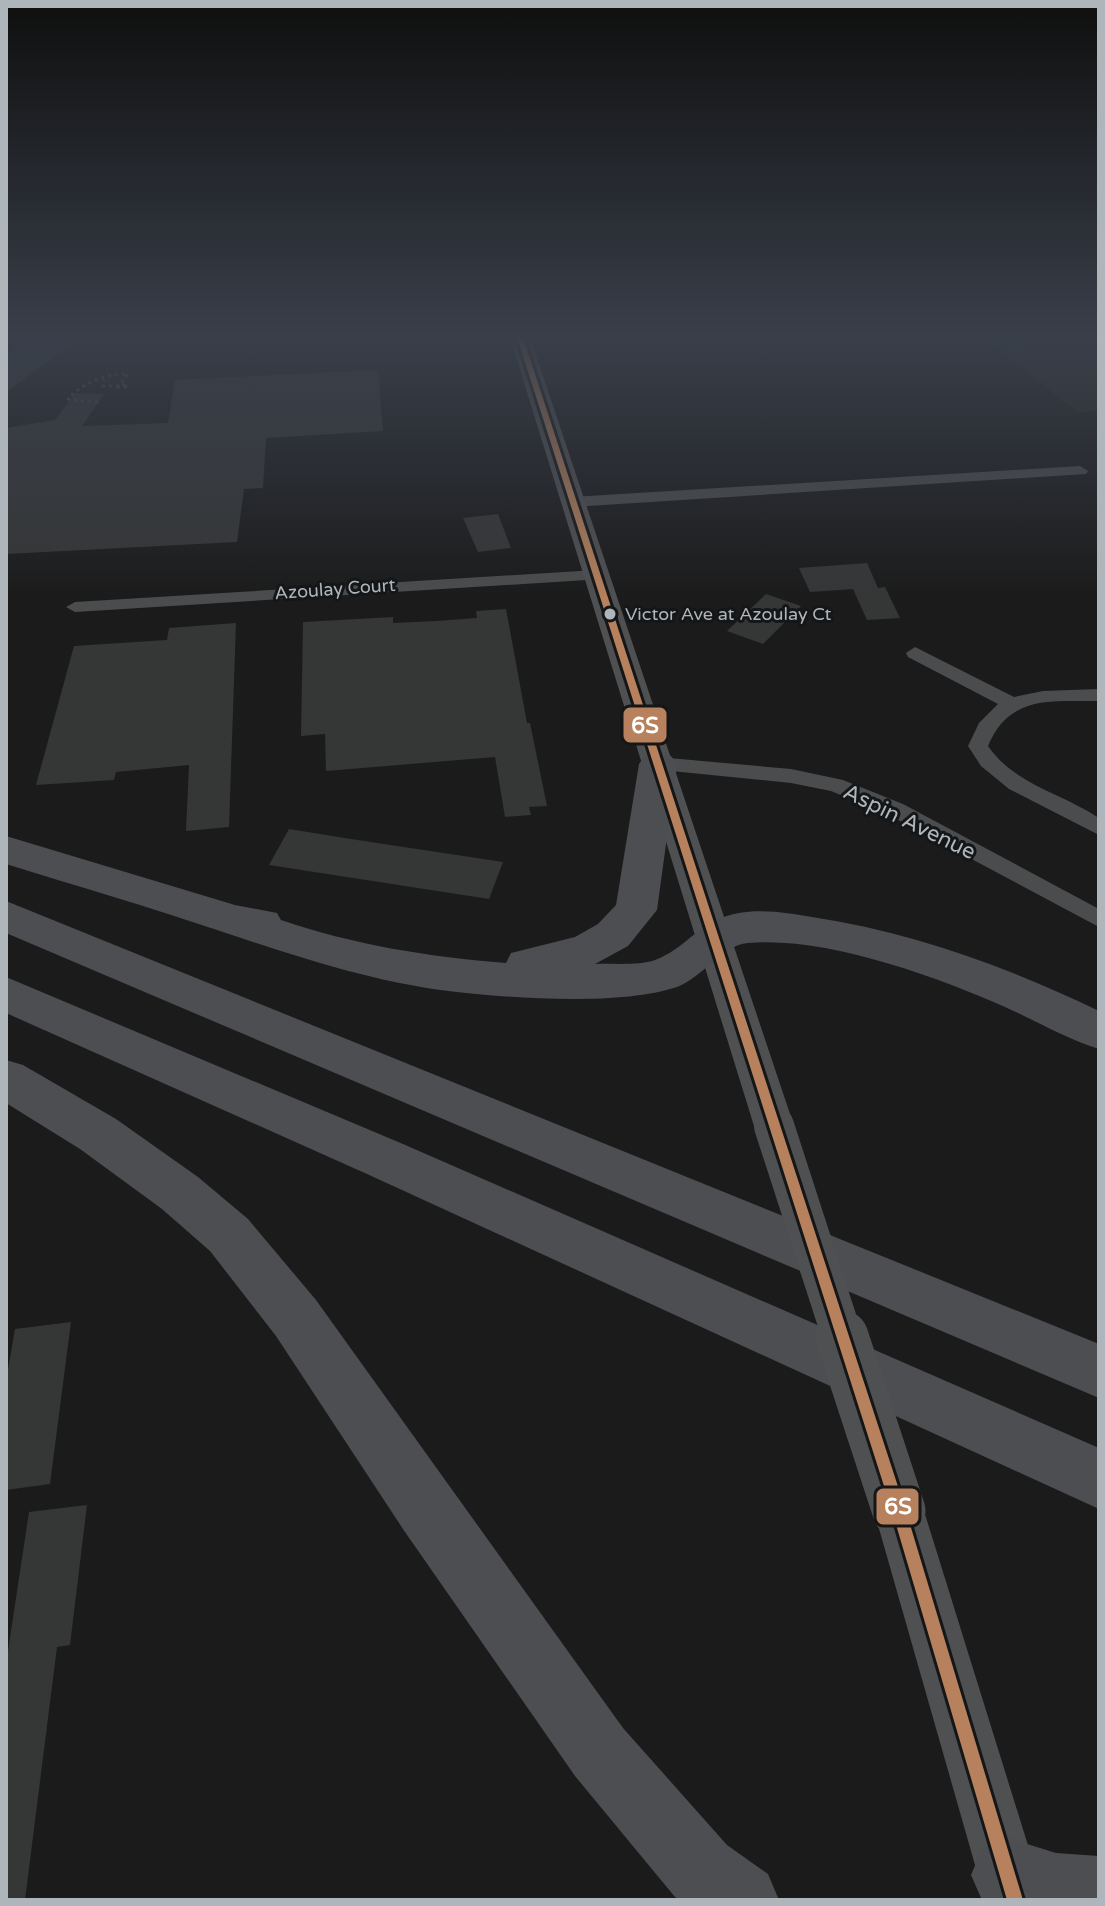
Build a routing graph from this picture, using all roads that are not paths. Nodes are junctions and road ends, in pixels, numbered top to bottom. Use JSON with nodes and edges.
{"nodes":[{"id":1,"x":547,"y":423,"type":"edge"},
{"id":2,"x":1080,"y":471,"type":"dead end"},
{"id":3,"x":572,"y":502,"type":"junction"},
{"id":4,"x":596,"y":575,"type":"junction"},
{"id":5,"x":75,"y":607,"type":"dead end"},
{"id":6,"x":915,"y":653,"type":"dead end"},
{"id":7,"x":1099,"y":695,"type":"edge"},
{"id":8,"x":1010,"y":703,"type":"junction"},
{"id":9,"x":658,"y":764,"type":"junction"},
{"id":10,"x":1099,"y":828,"type":"edge"},
{"id":11,"x":6,"y":850,"type":"edge"},
{"id":12,"x":1096,"y":913,"type":"edge"},
{"id":13,"x":6,"y":916,"type":"edge"},
{"id":14,"x":235,"y":920,"type":"junction"},
{"id":15,"x":713,"y":938,"type":"junction"},
{"id":16,"x":6,"y":994,"type":"edge"},
{"id":17,"x":1099,"y":1031,"type":"edge"},
{"id":18,"x":6,"y":1079,"type":"edge"},
{"id":19,"x":1099,"y":1371,"type":"edge"},
{"id":20,"x":1099,"y":1479,"type":"edge"},
{"id":21,"x":1012,"y":1888,"type":"edge"},
{"id":22,"x":1099,"y":1893,"type":"edge"},
{"id":23,"x":742,"y":1900,"type":"edge"}],
"edges":[{"from":1,"to":3,"type":"main road"},
{"from":2,"to":3,"type":"street"},
{"from":3,"to":4,"type":"main road"},
{"from":4,"to":5,"type":"street","name":"Azoulay Court"},
{"from":4,"to":9,"type":"main road"},
{"from":6,"to":8,"type":"street"},
{"from":7,"to":8,"type":"street"},
{"from":8,"to":10,"type":"street"},
{"from":9,"to":12,"type":"street","name":"Aspin Avenue"},
{"from":9,"to":14,"type":"highway"},
{"from":9,"to":15,"type":"main road"},
{"from":11,"to":14,"type":"highway"},
{"from":13,"to":19,"type":"highway"},
{"from":14,"to":15,"type":"highway"},
{"from":15,"to":17,"type":"highway"},
{"from":15,"to":21,"type":"main road","bridge":true},
{"from":16,"to":20,"type":"highway"},
{"from":18,"to":23,"type":"highway"},
{"from":21,"to":22,"type":"highway"}]}
